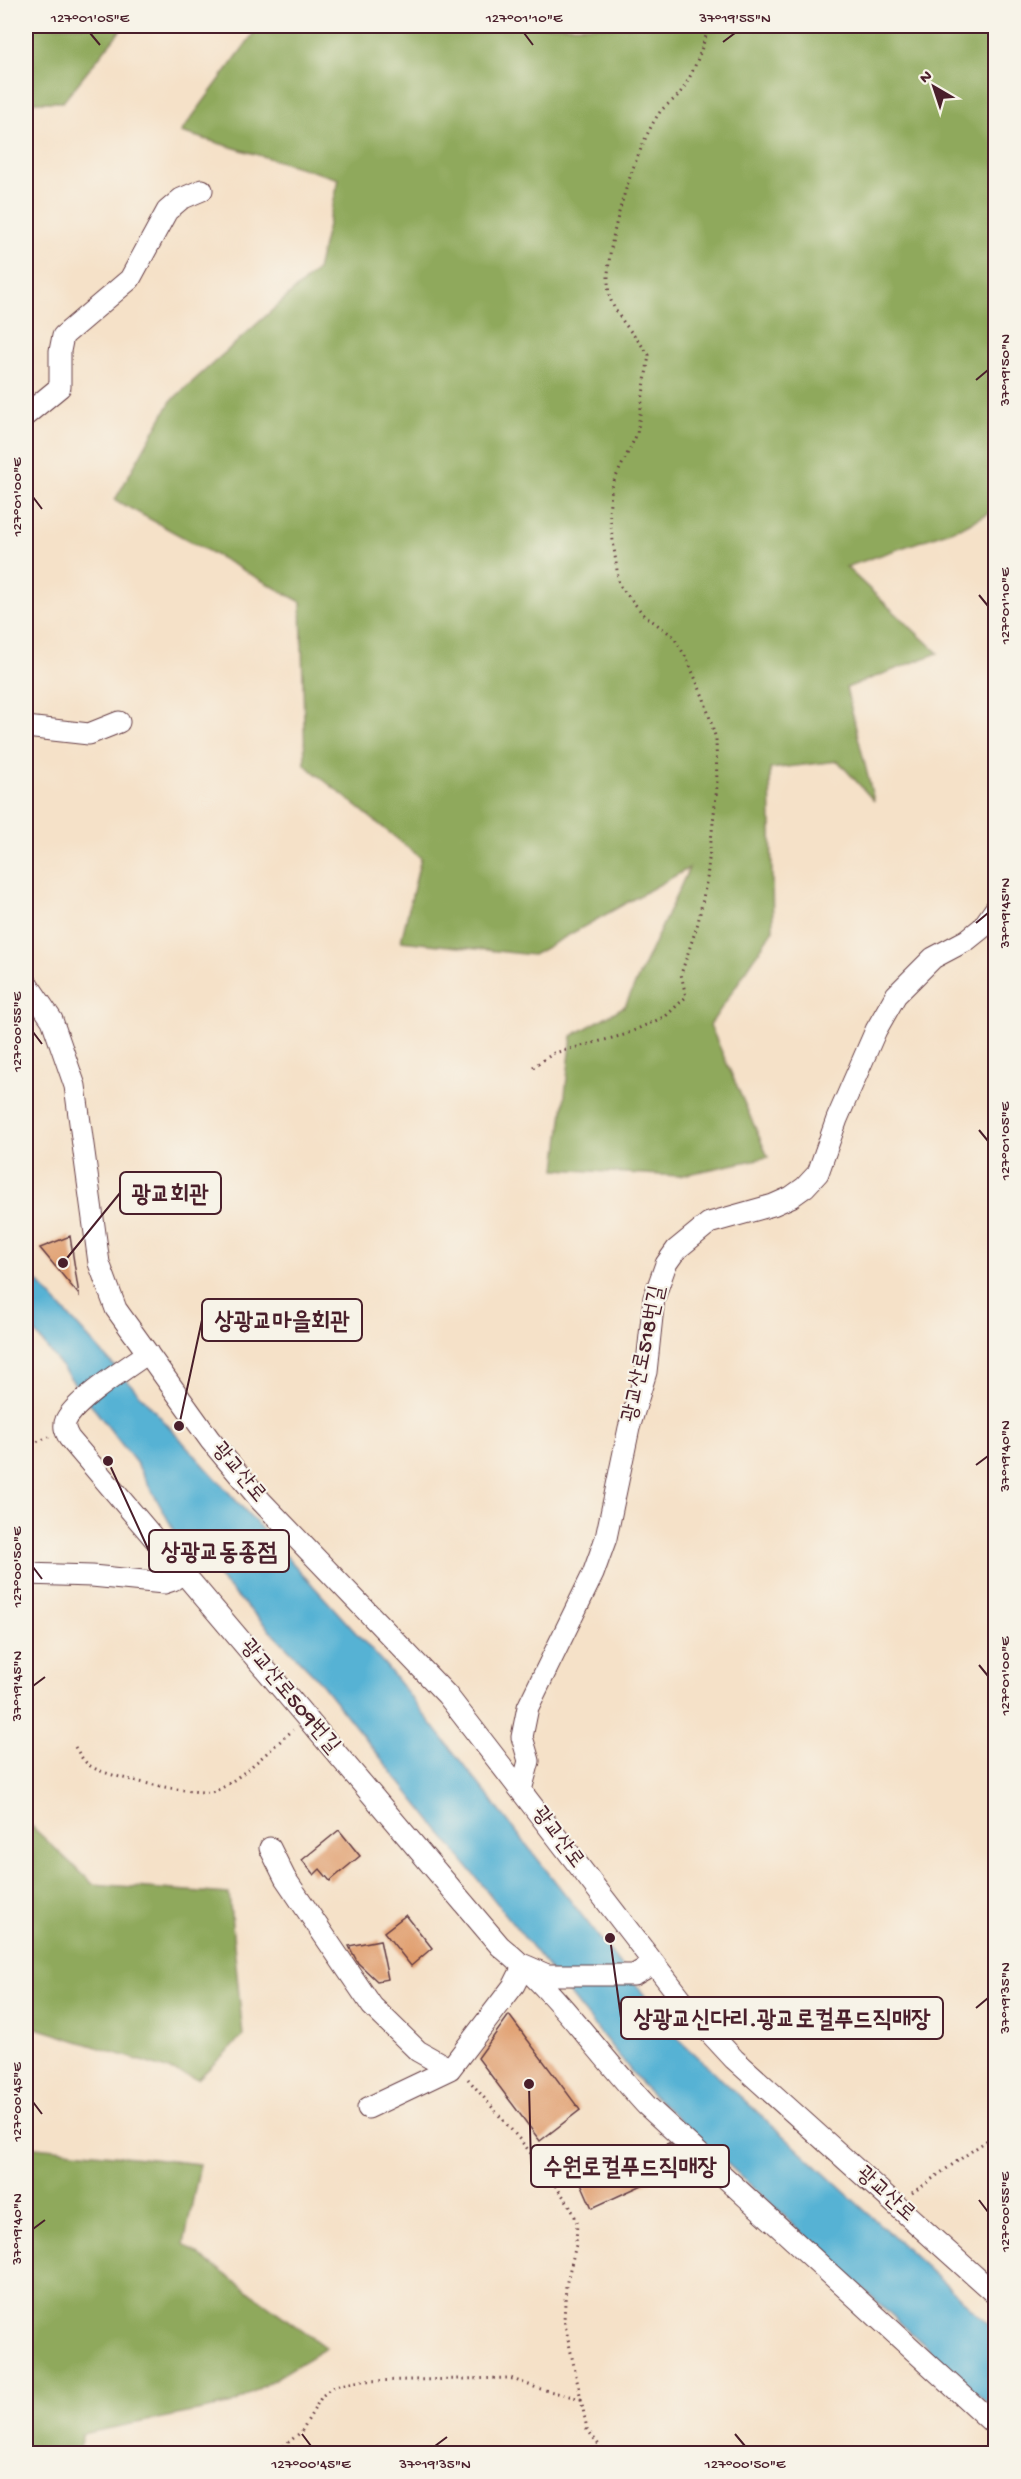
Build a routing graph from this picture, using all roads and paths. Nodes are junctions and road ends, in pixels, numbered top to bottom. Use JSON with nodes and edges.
{"nodes":[{"id":1,"x":709,"y":26,"type":"edge"},
{"id":2,"x":202,"y":190,"type":"dead end"},
{"id":3,"x":26,"y":415,"type":"edge"},
{"id":4,"x":119,"y":722,"type":"dead end"},
{"id":5,"x":26,"y":727,"type":"edge"},
{"id":6,"x":996,"y":908,"type":"edge"},
{"id":7,"x":26,"y":982,"type":"edge"},
{"id":8,"x":533,"y":1067,"type":"dead end"},
{"id":9,"x":148,"y":1353,"type":"junction"},
{"id":10,"x":69,"y":1420,"type":"junction"},
{"id":11,"x":26,"y":1446,"type":"edge"},
{"id":12,"x":183,"y":1572,"type":"junction"},
{"id":13,"x":26,"y":1574,"type":"edge"},
{"id":14,"x":306,"y":1716,"type":"junction"},
{"id":15,"x":75,"y":1747,"type":"dead end"},
{"id":16,"x":521,"y":1790,"type":"junction"},
{"id":17,"x":270,"y":1848,"type":"dead end"},
{"id":18,"x":652,"y":1964,"type":"junction"},
{"id":19,"x":524,"y":1965,"type":"junction"},
{"id":20,"x":451,"y":2068,"type":"junction"},
{"id":21,"x":368,"y":2108,"type":"dead end"},
{"id":22,"x":996,"y":2134,"type":"edge"},
{"id":23,"x":897,"y":2206,"type":"junction"},
{"id":24,"x":996,"y":2295,"type":"edge"},
{"id":25,"x":581,"y":2399,"type":"junction"},
{"id":26,"x":996,"y":2426,"type":"edge"},
{"id":27,"x":274,"y":2454,"type":"edge"},
{"id":28,"x":603,"y":2454,"type":"edge"}],
"edges":[{"from":1,"to":8,"type":"path"},
{"from":2,"to":3,"type":"street"},
{"from":4,"to":5,"type":"street"},
{"from":6,"to":16,"type":"street","name":"광교산로518번길"},
{"from":7,"to":9,"type":"street","name":"광교산로"},
{"from":9,"to":10,"type":"street"},
{"from":9,"to":16,"type":"street","name":"광교산로"},
{"from":10,"to":11,"type":"path"},
{"from":10,"to":12,"type":"street","name":"광교산로509번길"},
{"from":12,"to":13,"type":"street"},
{"from":12,"to":14,"type":"street","name":"광교산로509번길"},
{"from":14,"to":15,"type":"path"},
{"from":14,"to":19,"type":"street","name":"광교산로509번길"},
{"from":16,"to":18,"type":"street","name":"광교산로"},
{"from":17,"to":20,"type":"street"},
{"from":18,"to":19,"type":"street","name":"광교산로509번길"},
{"from":18,"to":23,"type":"street","name":"광교산로"},
{"from":19,"to":20,"type":"street"},
{"from":19,"to":26,"type":"street"},
{"from":20,"to":21,"type":"street"},
{"from":20,"to":25,"type":"path"},
{"from":22,"to":23,"type":"path"},
{"from":23,"to":24,"type":"street","name":"광교산로"},
{"from":25,"to":27,"type":"path"},
{"from":25,"to":28,"type":"path"}]}
